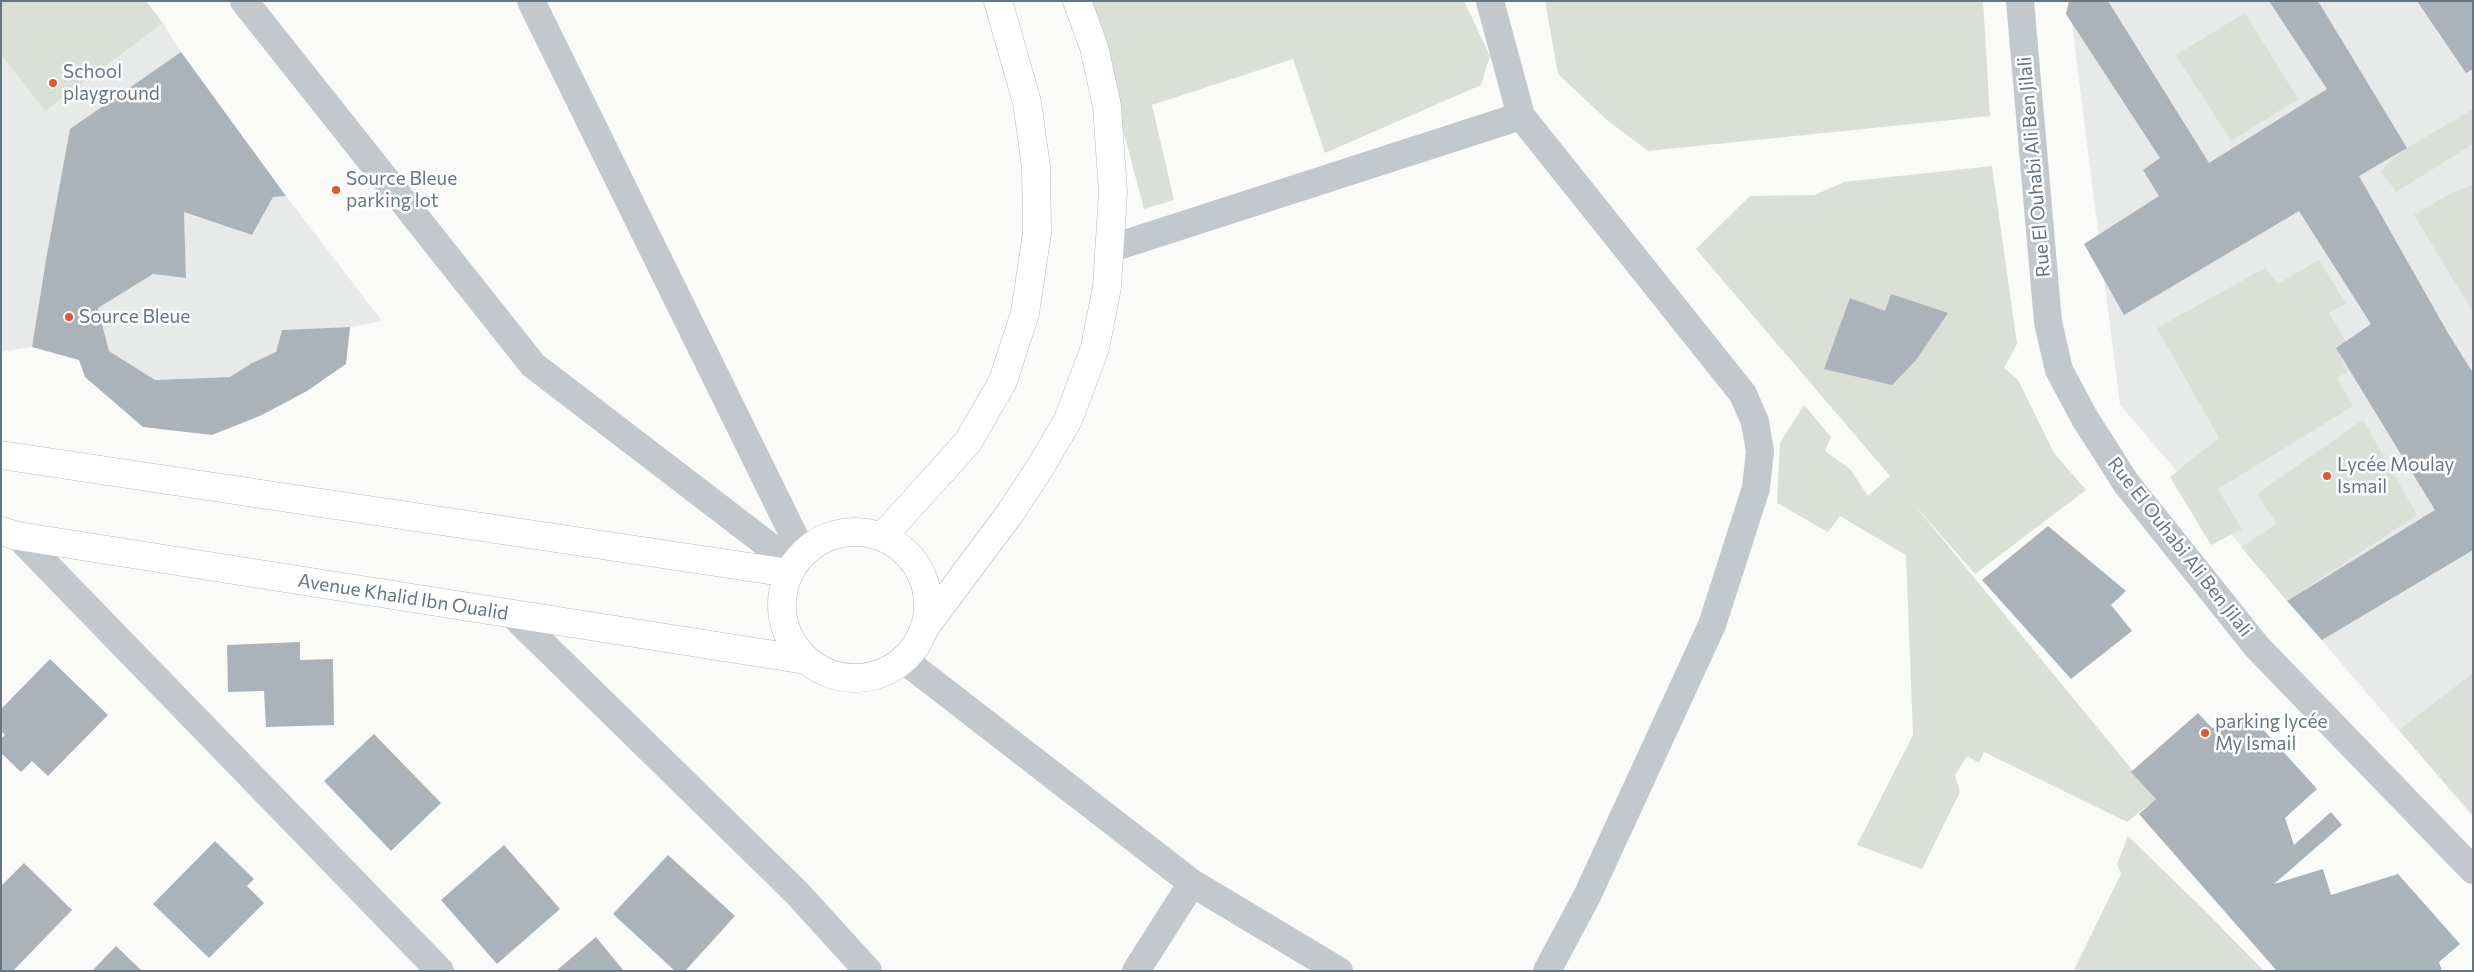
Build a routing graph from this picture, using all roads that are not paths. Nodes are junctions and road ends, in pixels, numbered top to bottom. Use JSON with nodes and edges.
{"nodes":[{"id":1,"x":244,"y":1,"type":"edge"},
{"id":2,"x":531,"y":1,"type":"edge"},
{"id":3,"x":998,"y":1,"type":"edge"},
{"id":4,"x":1077,"y":1,"type":"edge"},
{"id":5,"x":1490,"y":1,"type":"edge"},
{"id":6,"x":2020,"y":1,"type":"edge"},
{"id":7,"x":1521,"y":116,"type":"junction"},
{"id":8,"x":1109,"y":249,"type":"junction"},
{"id":9,"x":1,"y":455,"type":"edge"},
{"id":10,"x":10,"y":533,"type":"edge"},
{"id":11,"x":882,"y":537,"type":"junction"},
{"id":12,"x":795,"y":564,"type":"junction"},
{"id":13,"x":512,"y":614,"type":"junction"},
{"id":14,"x":926,"y":626,"type":"junction"},
{"id":15,"x":806,"y":660,"type":"junction"},
{"id":16,"x":904,"y":660,"type":"junction"},
{"id":17,"x":2473,"y":870,"type":"edge"},
{"id":18,"x":1192,"y":883,"type":"junction"},
{"id":19,"x":440,"y":971,"type":"edge"},
{"id":20,"x":868,"y":971,"type":"edge"},
{"id":21,"x":1136,"y":971,"type":"edge"},
{"id":22,"x":1339,"y":971,"type":"edge"},
{"id":23,"x":1547,"y":971,"type":"edge"}],
"edges":[{"from":1,"to":12,"type":"street"},
{"from":2,"to":12,"type":"street"},
{"from":3,"to":11,"type":"main road"},
{"from":4,"to":8,"type":"main road","name":"Avenue Khalid Ibn Oualid"},
{"from":5,"to":7,"type":"street"},
{"from":6,"to":17,"type":"street","name":"Rue El Ouhabi Ali Ben Jilali"},
{"from":7,"to":8,"type":"street"},
{"from":7,"to":23,"type":"street"},
{"from":8,"to":14,"type":"main road","name":"Avenue Khalid Ibn Oualid"},
{"from":9,"to":12,"type":"main road"},
{"from":10,"to":13,"type":"main road","name":"Avenue Khalid Ibn Oualid"},
{"from":10,"to":19,"type":"street"},
{"from":11,"to":12,"type":"main road","name":"Avenue Khalid Ibn Oualid"},
{"from":11,"to":14,"type":"main road","name":"Avenue Khalid Ibn Oualid"},
{"from":12,"to":15,"type":"main road","name":"Avenue Khalid Ibn Oualid"},
{"from":13,"to":15,"type":"main road","name":"Avenue Khalid Ibn Oualid"},
{"from":13,"to":20,"type":"street"},
{"from":14,"to":16,"type":"main road","name":"Avenue Khalid Ibn Oualid"},
{"from":15,"to":16,"type":"main road","name":"Avenue Khalid Ibn Oualid"},
{"from":16,"to":18,"type":"street"},
{"from":18,"to":21,"type":"street"},
{"from":18,"to":22,"type":"street"}]}
